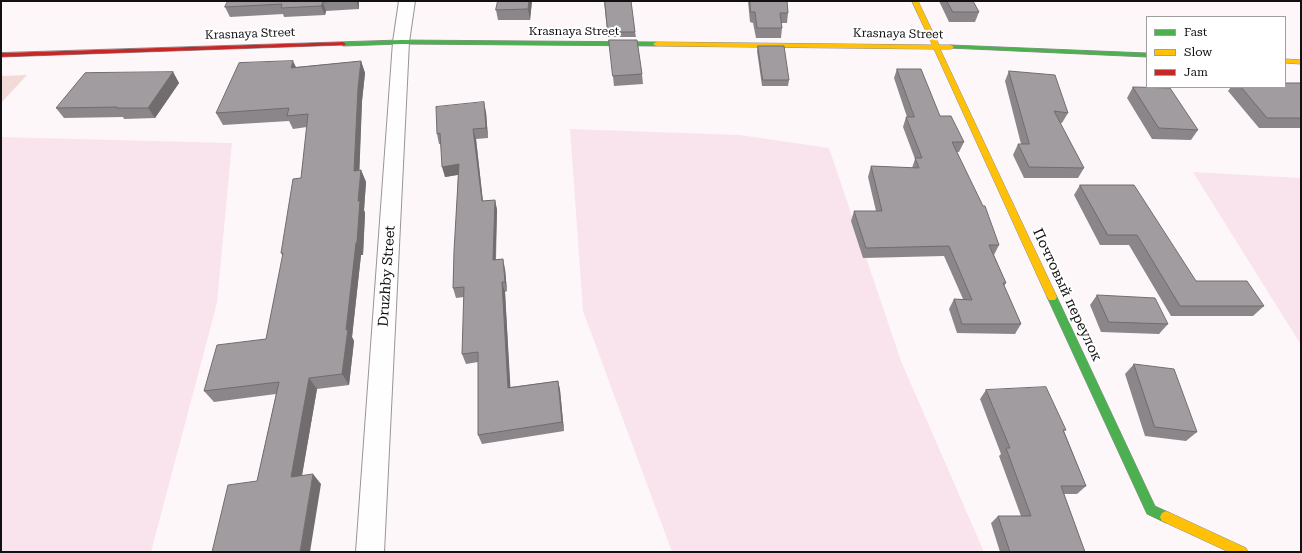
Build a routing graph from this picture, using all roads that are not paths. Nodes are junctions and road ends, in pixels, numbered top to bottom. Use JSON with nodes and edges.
{"nodes":[{"id":1,"x":407,"y":1,"type":"edge"},
{"id":2,"x":915,"y":1,"type":"edge"},
{"id":3,"x":401,"y":42,"type":"junction"},
{"id":4,"x":937,"y":46,"type":"junction"},
{"id":5,"x":1,"y":55,"type":"edge"},
{"id":6,"x":1146,"y":55,"type":"edge"},
{"id":7,"x":1286,"y":61,"type":"edge"},
{"id":8,"x":1301,"y":62,"type":"edge"},
{"id":9,"x":370,"y":552,"type":"edge"},
{"id":10,"x":1242,"y":552,"type":"edge"}],
"edges":[{"from":1,"to":3,"type":"street","name":"Druzhby Street"},
{"from":2,"to":4,"type":"street","name":"Почтовый переулок"},
{"from":3,"to":4,"type":"street","name":"Krasnaya Street"},
{"from":3,"to":5,"type":"street","name":"Krasnaya Street"},
{"from":3,"to":9,"type":"street","name":"Druzhby Street"},
{"from":4,"to":6,"type":"street","name":"Krasnaya Street"},
{"from":4,"to":10,"type":"street","name":"Почтовый переулок"},
{"from":7,"to":8,"type":"street"}]}
